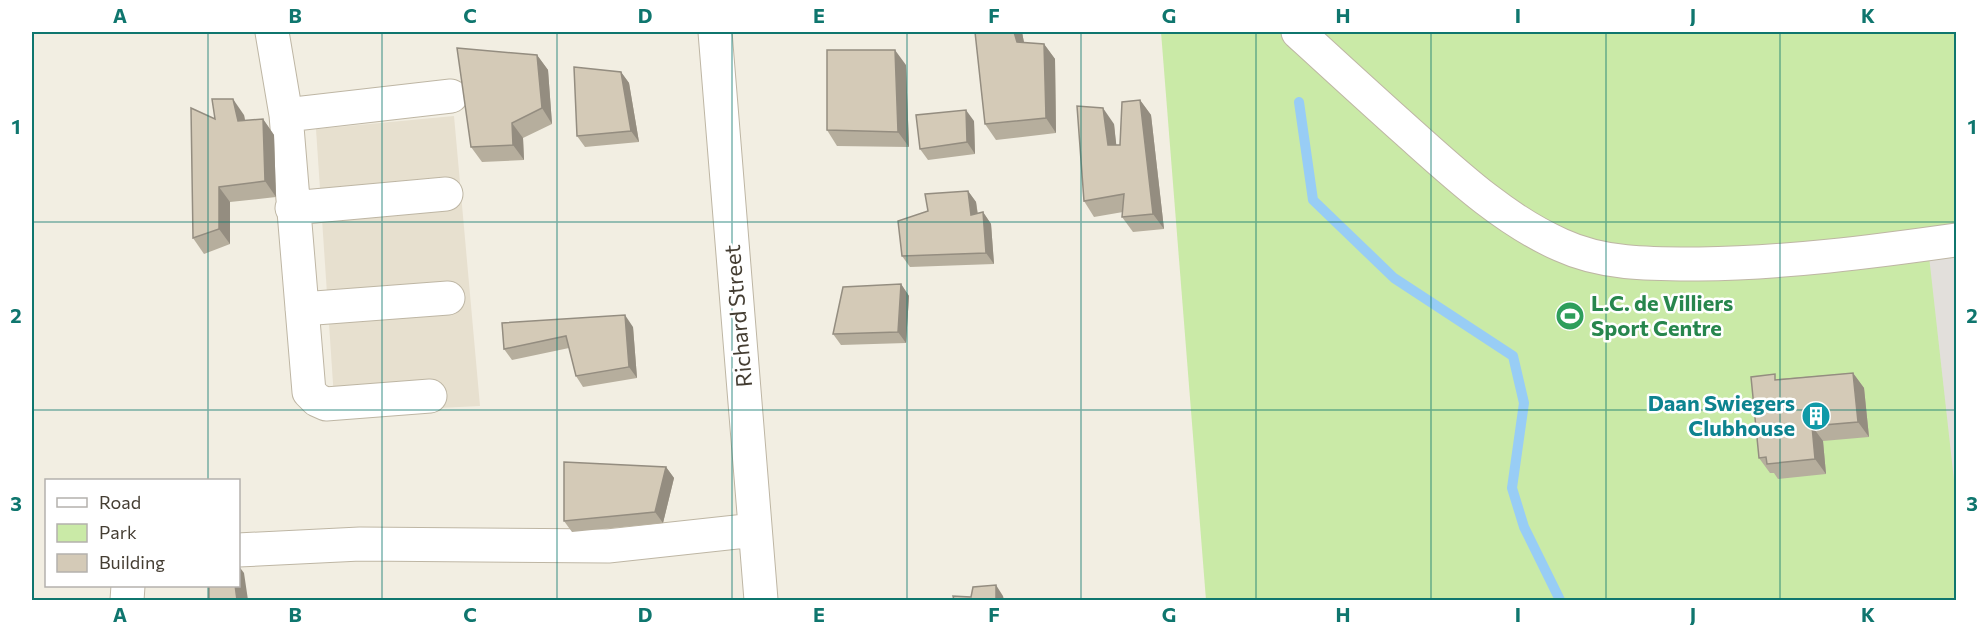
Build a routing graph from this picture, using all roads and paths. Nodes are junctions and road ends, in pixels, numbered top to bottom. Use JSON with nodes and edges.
{"nodes":[{"id":1,"x":272,"y":32,"type":"edge"},
{"id":2,"x":715,"y":32,"type":"edge"},
{"id":3,"x":1298,"y":32,"type":"edge"},
{"id":4,"x":451,"y":96,"type":"dead end"},
{"id":5,"x":286,"y":115,"type":"junction"},
{"id":6,"x":446,"y":194,"type":"dead end"},
{"id":7,"x":292,"y":208,"type":"junction"},
{"id":8,"x":1956,"y":240,"type":"edge"},
{"id":9,"x":448,"y":298,"type":"dead end"},
{"id":10,"x":302,"y":309,"type":"junction"},
{"id":11,"x":430,"y":396,"type":"dead end"},
{"id":12,"x":755,"y":530,"type":"junction"},
{"id":13,"x":240,"y":550,"type":"edge"},
{"id":14,"x":761,"y":600,"type":"edge"}],
"edges":[{"from":1,"to":5,"type":"street"},
{"from":2,"to":12,"type":"street","name":"Richard Street"},
{"from":3,"to":8,"type":"street"},
{"from":4,"to":5,"type":"street"},
{"from":5,"to":7,"type":"street"},
{"from":6,"to":7,"type":"street"},
{"from":7,"to":10,"type":"street"},
{"from":9,"to":10,"type":"street"},
{"from":10,"to":11,"type":"street"},
{"from":12,"to":13,"type":"street"},
{"from":12,"to":14,"type":"street","name":"Richard Street"}]}
